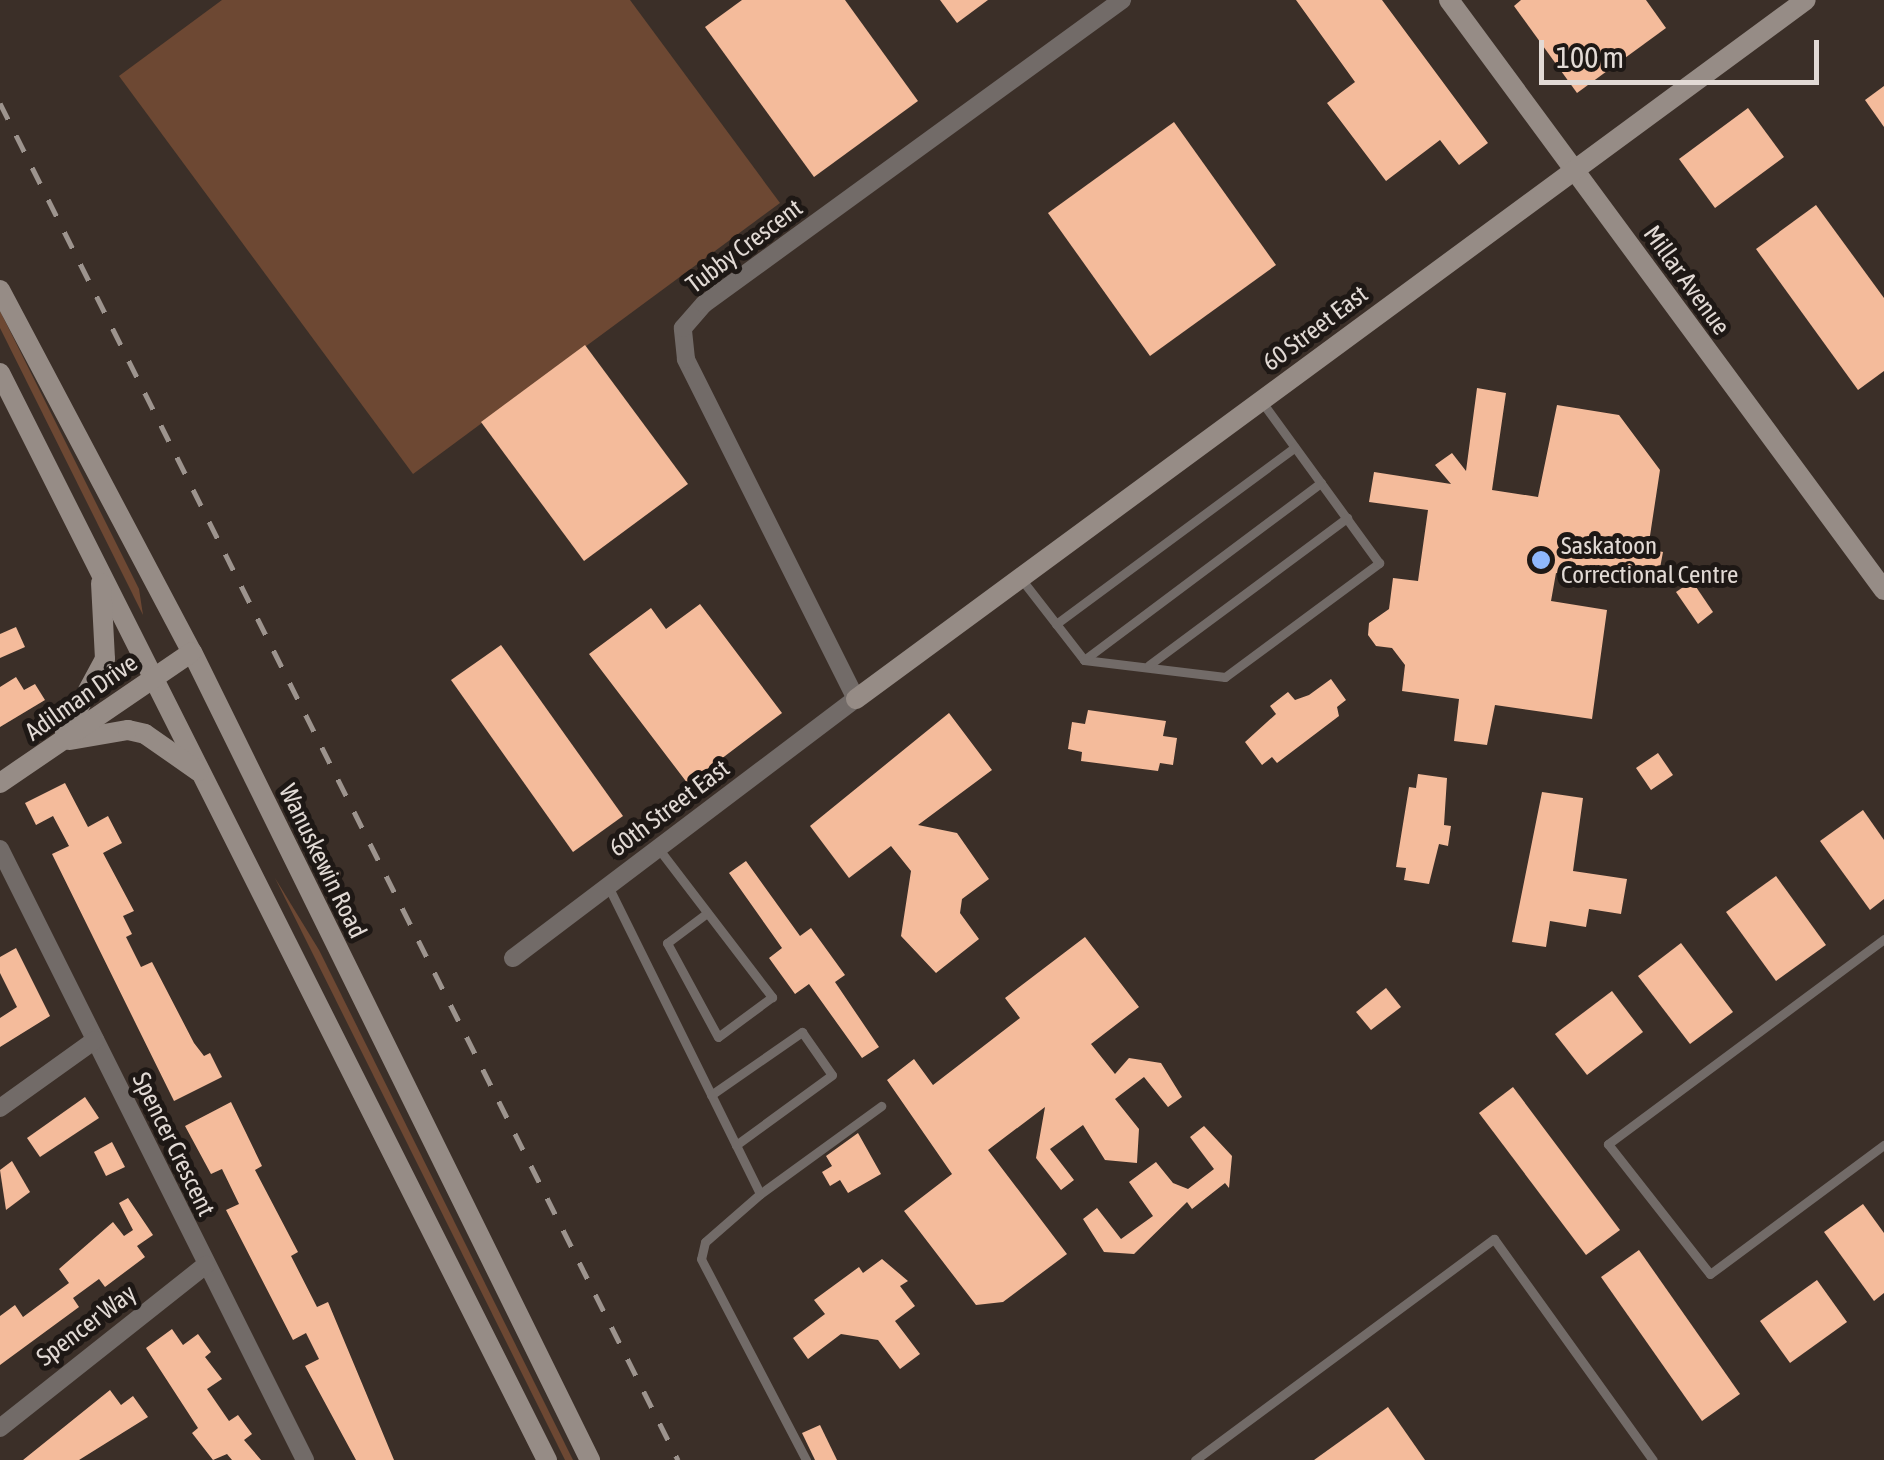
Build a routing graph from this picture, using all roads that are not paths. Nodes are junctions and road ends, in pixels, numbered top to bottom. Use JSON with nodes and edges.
{"nodes":[{"id":1,"x":1122,"y":0,"type":"edge"},
{"id":2,"x":1448,"y":0,"type":"edge"},
{"id":3,"x":1806,"y":0,"type":"edge"},
{"id":4,"x":1574,"y":168,"type":"junction"},
{"id":5,"x":0,"y":290,"type":"edge"},
{"id":6,"x":0,"y":373,"type":"edge"},
{"id":7,"x":1260,"y":400,"type":"junction"},
{"id":8,"x":1295,"y":447,"type":"junction"},
{"id":9,"x":1321,"y":483,"type":"junction"},
{"id":10,"x":1347,"y":518,"type":"junction"},
{"id":11,"x":100,"y":571,"type":"junction"},
{"id":12,"x":1020,"y":578,"type":"junction"},
{"id":13,"x":1884,"y":590,"type":"edge"},
{"id":14,"x":1056,"y":624,"type":"junction"},
{"id":15,"x":192,"y":652,"type":"junction"},
{"id":16,"x":1084,"y":660,"type":"junction"},
{"id":17,"x":1150,"y":666,"type":"junction"},
{"id":18,"x":154,"y":678,"type":"junction"},
{"id":19,"x":856,"y":698,"type":"junction"},
{"id":20,"x":58,"y":743,"type":"junction"},
{"id":21,"x":202,"y":775,"type":"junction"},
{"id":22,"x":0,"y":783,"type":"edge"},
{"id":23,"x":658,"y":848,"type":"junction"},
{"id":24,"x":0,"y":849,"type":"edge"},
{"id":25,"x":608,"y":886,"type":"junction"},
{"id":26,"x":707,"y":913,"type":"junction"},
{"id":27,"x":1884,"y":939,"type":"edge"},
{"id":28,"x":513,"y":958,"type":"dead end"},
{"id":29,"x":95,"y":1040,"type":"junction"},
{"id":30,"x":711,"y":1094,"type":"junction"},
{"id":31,"x":881,"y":1106,"type":"dead end"},
{"id":32,"x":0,"y":1108,"type":"edge"},
{"id":33,"x":736,"y":1145,"type":"junction"},
{"id":34,"x":1884,"y":1145,"type":"edge"},
{"id":35,"x":760,"y":1194,"type":"junction"},
{"id":36,"x":206,"y":1265,"type":"junction"},
{"id":37,"x":0,"y":1428,"type":"edge"},
{"id":38,"x":305,"y":1460,"type":"edge"},
{"id":39,"x":547,"y":1460,"type":"edge"},
{"id":40,"x":590,"y":1460,"type":"edge"},
{"id":41,"x":806,"y":1460,"type":"edge"},
{"id":42,"x":1195,"y":1460,"type":"edge"},
{"id":43,"x":1653,"y":1460,"type":"edge"}],
"edges":[{"from":1,"to":19,"type":"street","name":"Tubby Crescent"},
{"from":2,"to":4,"type":"main road","name":"Millar Avenue"},
{"from":3,"to":4,"type":"main road","name":"60 Street East"},
{"from":4,"to":7,"type":"main road","name":"60 Street East"},
{"from":4,"to":13,"type":"main road","name":"Millar Avenue"},
{"from":5,"to":15,"type":"main road","name":"Wanuskewin Road"},
{"from":6,"to":11,"type":"main road"},
{"from":7,"to":8,"type":"lane"},
{"from":7,"to":12,"type":"main road","name":"60 Street East"},
{"from":8,"to":9,"type":"lane"},
{"from":8,"to":14,"type":"lane"},
{"from":9,"to":10,"type":"lane"},
{"from":9,"to":16,"type":"lane"},
{"from":10,"to":17,"type":"lane"},
{"from":10,"to":17,"type":"lane"},
{"from":11,"to":18,"type":"main road"},
{"from":11,"to":20,"type":"main road"},
{"from":12,"to":14,"type":"lane"},
{"from":12,"to":19,"type":"main road","name":"60 Street East"},
{"from":14,"to":16,"type":"lane"},
{"from":15,"to":18,"type":"main road","name":"Adilman Drive"},
{"from":15,"to":40,"type":"main road","name":"Wanuskewin Road"},
{"from":16,"to":17,"type":"lane"},
{"from":18,"to":20,"type":"main road","name":"Adilman Drive"},
{"from":18,"to":21,"type":"main road"},
{"from":19,"to":23,"type":"street","name":"60th Street East"},
{"from":20,"to":21,"type":"main road"},
{"from":20,"to":22,"type":"main road","name":"Adilman Drive"},
{"from":21,"to":39,"type":"main road"},
{"from":23,"to":25,"type":"street","name":"60th Street East"},
{"from":23,"to":26,"type":"lane"},
{"from":24,"to":29,"type":"street","name":"Spencer Crescent"},
{"from":25,"to":28,"type":"street","name":"60th Street East"},
{"from":25,"to":30,"type":"lane"},
{"from":26,"to":26,"type":"lane"},
{"from":27,"to":34,"type":"lane"},
{"from":29,"to":32,"type":"street"},
{"from":29,"to":36,"type":"street","name":"Spencer Crescent"},
{"from":30,"to":33,"type":"lane"},
{"from":30,"to":33,"type":"lane"},
{"from":31,"to":35,"type":"lane"},
{"from":33,"to":35,"type":"lane"},
{"from":35,"to":41,"type":"lane"},
{"from":36,"to":37,"type":"street","name":"Spencer Way"},
{"from":36,"to":38,"type":"street","name":"Spencer Crescent"},
{"from":42,"to":43,"type":"lane"}]}
